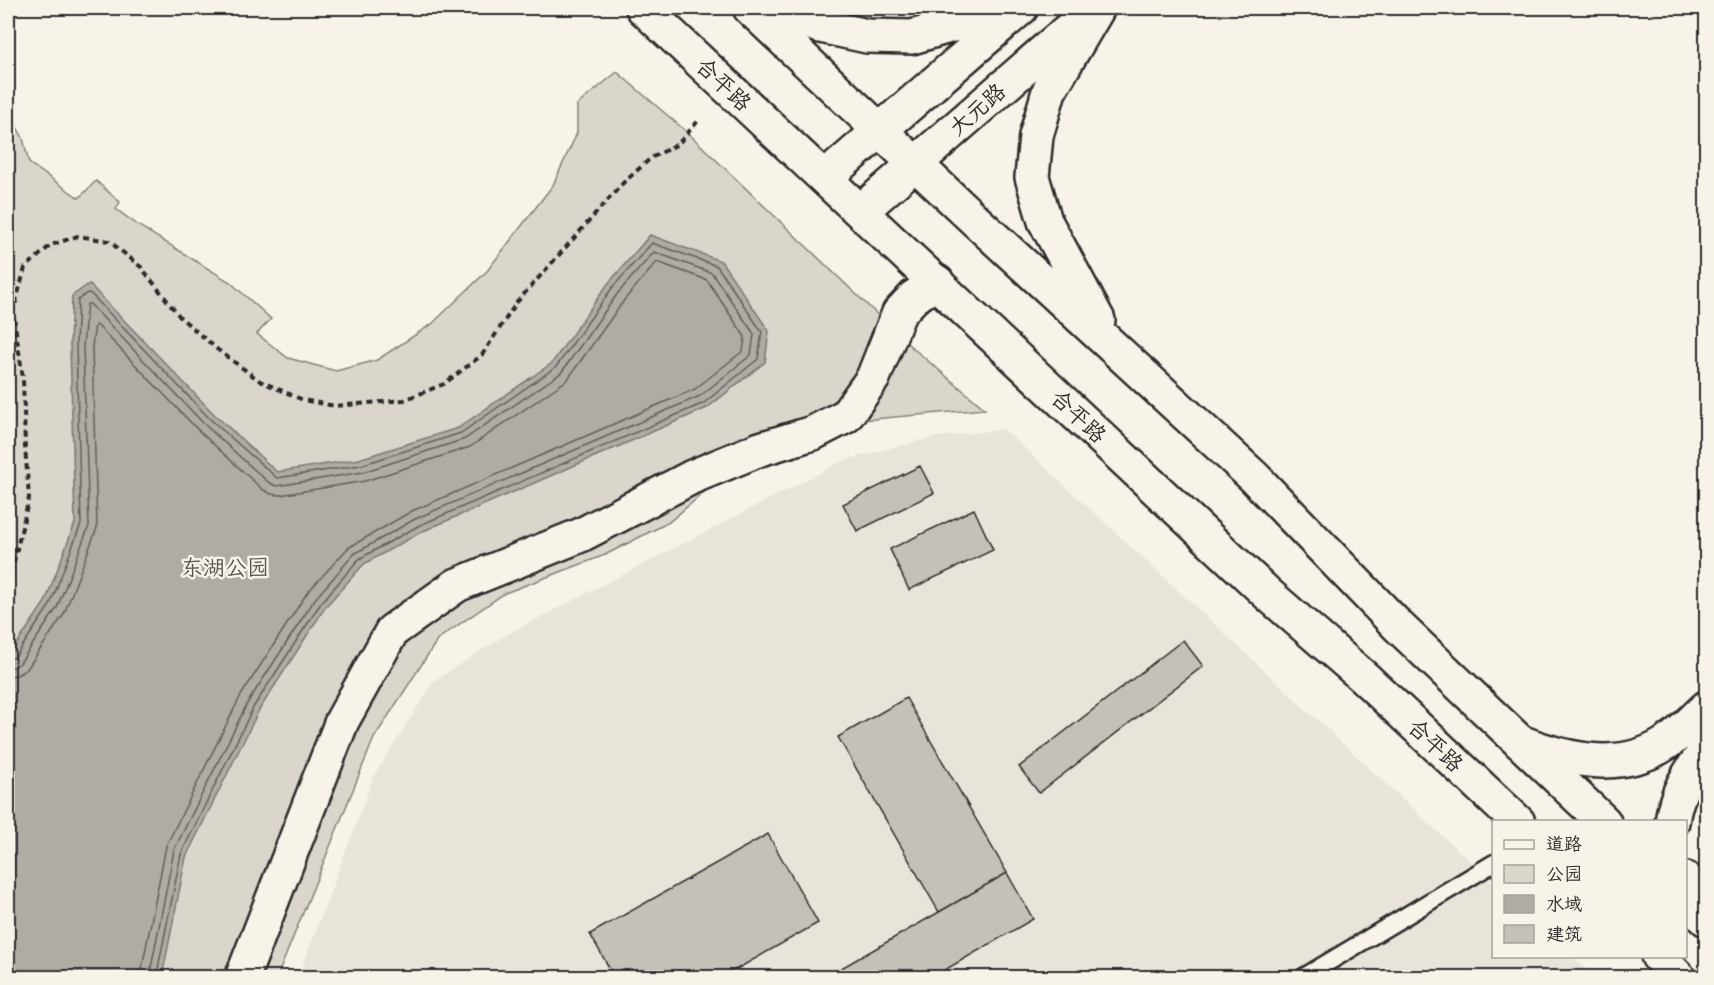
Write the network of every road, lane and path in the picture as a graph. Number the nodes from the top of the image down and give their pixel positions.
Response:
1 (643, 8) edge
2 (750, 8) edge
3 (778, 8) edge
4 (994, 8) edge
5 (1021, 8) edge
6 (1096, 8) edge
7 (698, 121) dead end
8 (880, 131) junction
9 (915, 163) junction
10 (825, 178) junction
11 (861, 211) junction
12 (937, 282) junction
13 (1112, 345) junction
14 (8, 583) edge
15 (1707, 708) edge
16 (1520, 742) junction
17 (1707, 751) edge
18 (1516, 820) edge
19 (1602, 820) edge
20 (1672, 820) edge
21 (1492, 864) edge
22 (1687, 881) edge
23 (1687, 900) edge
24 (1707, 917) edge
25 (1659, 958) edge
26 (242, 978) edge
27 (1302, 978) edge
28 (1679, 978) edge

1 - 10 main road, 合平路
2 - 8 main road
3 - 4 main road
5 - 8 main road
6 - 9 main road, 大元路
6 - 13 main road
7 - 14 path
8 - 9 main road
8 - 10 main road
9 - 11 main road, 大元路
9 - 13 main road
10 - 11 main road, 合平路
11 - 12 main road, 合平路
12 - 18 main road, 合平路
12 - 26 main road
13 - 16 main road
15 - 16 main road
16 - 19 main road
17 - 20 main road
21 - 27 lane
22 - 24 main road
23 - 24 main road
25 - 28 main road

